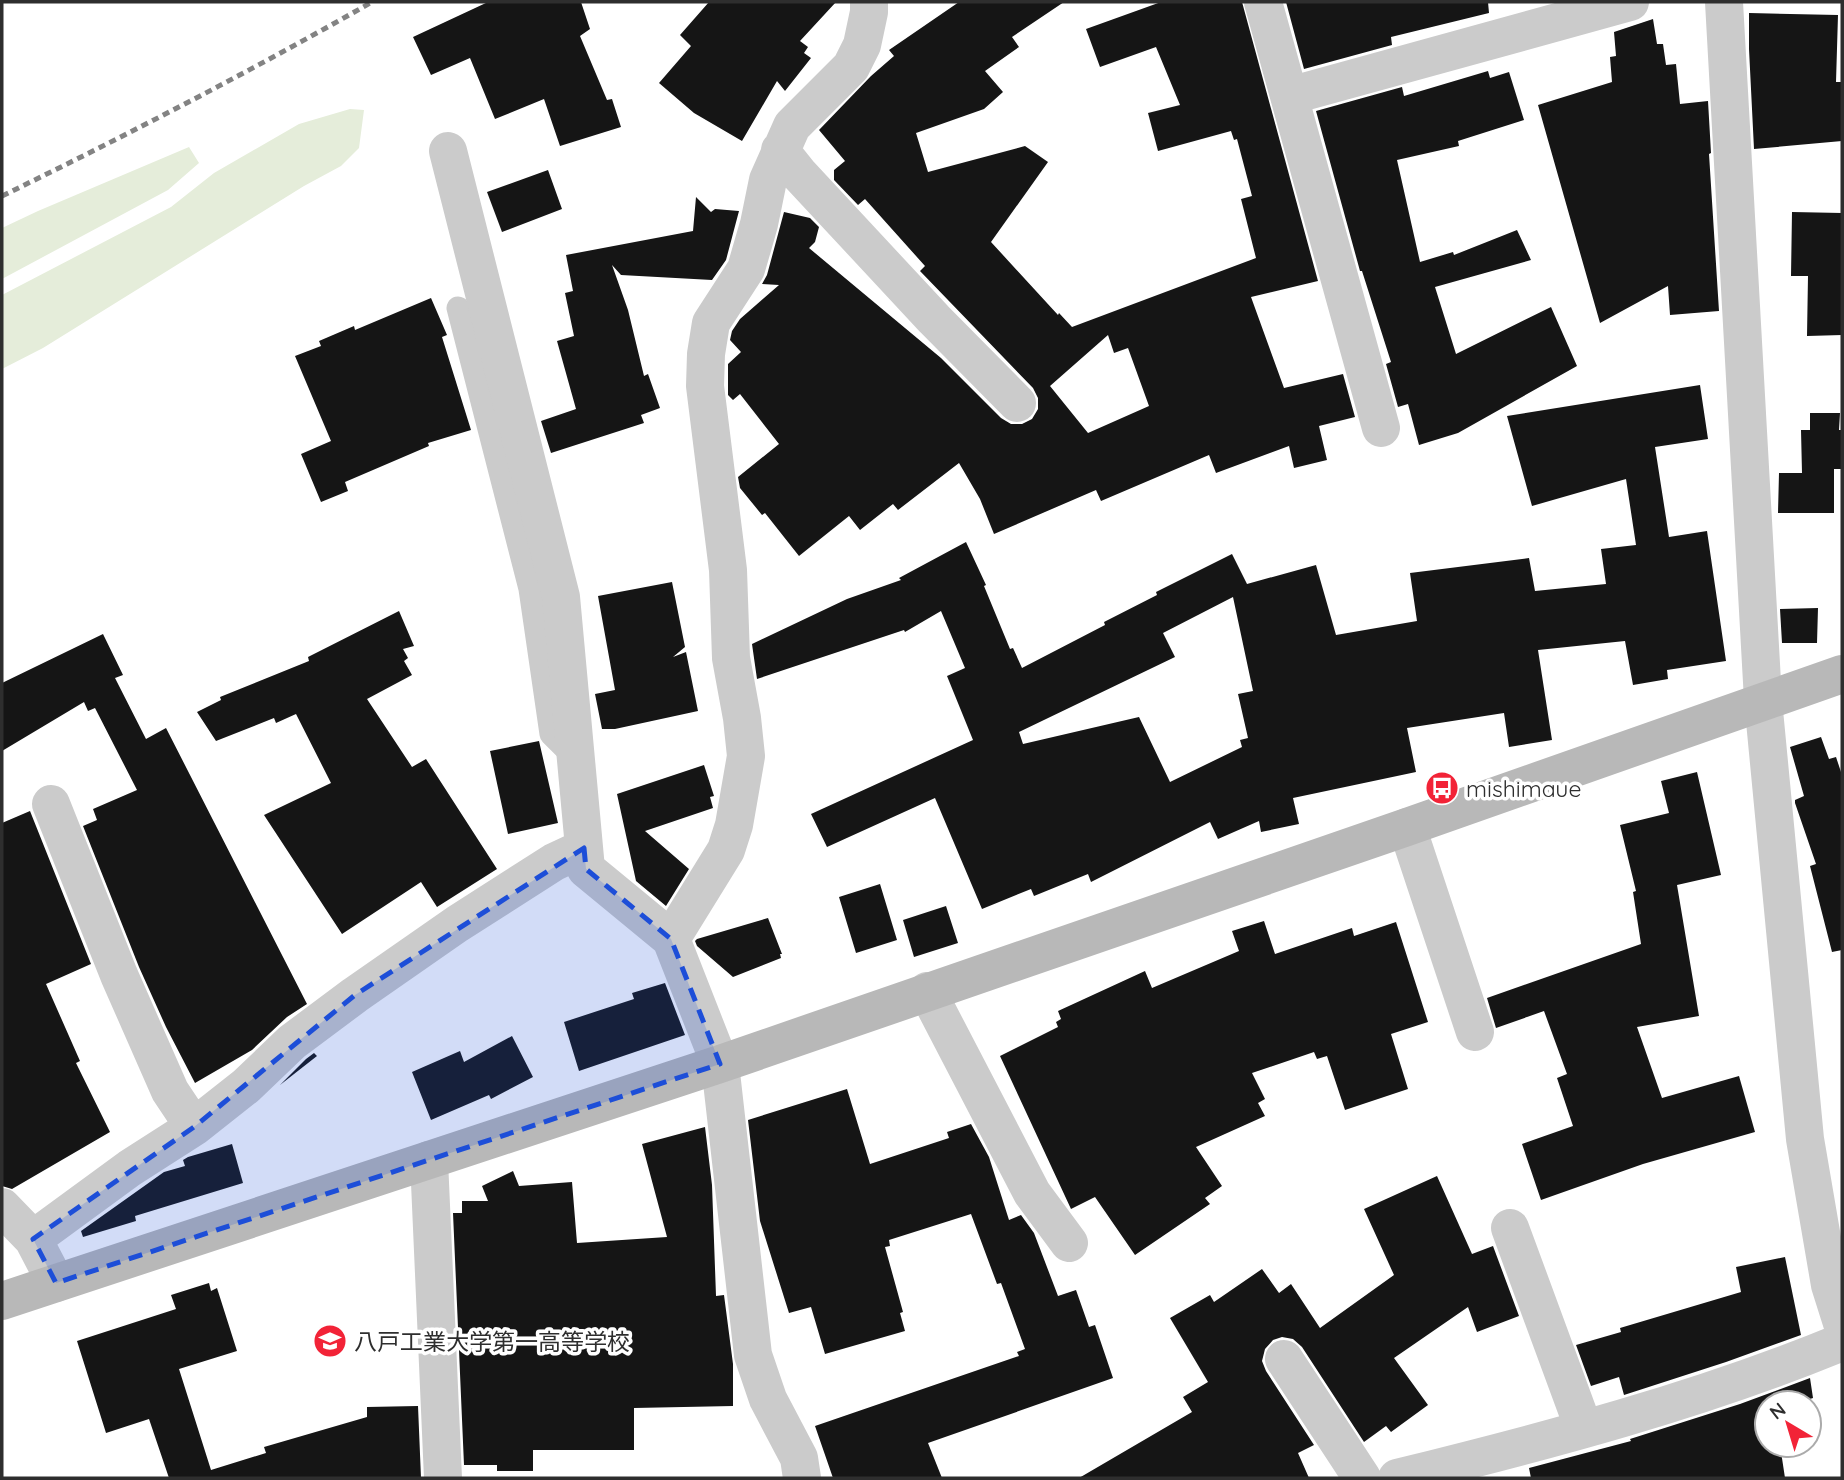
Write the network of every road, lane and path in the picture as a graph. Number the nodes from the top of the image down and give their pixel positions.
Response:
1 (869, 2) edge
2 (1263, 2) edge
3 (1630, 2) edge
4 (1724, 2) edge
5 (1289, 96) junction
6 (780, 150) junction
7 (448, 151) dead end
8 (458, 308) dead end
9 (1017, 403) dead end
10 (1381, 428) dead end
11 (1842, 674) edge
12 (1763, 700) junction
13 (575, 757) junction
14 (51, 804) dead end
15 (1407, 827) junction
16 (584, 848) junction
17 (671, 939) junction
18 (927, 991) junction
19 (1475, 1032) dead end
20 (720, 1064) junction
21 (194, 1127) junction
22 (429, 1160) junction
23 (2, 1207) edge
24 (1510, 1228) dead end
25 (33, 1239) junction
26 (1069, 1243) dead end
27 (56, 1283) junction
28 (2, 1301) edge
29 (1842, 1323) edge
30 (1842, 1342) edge
31 (1284, 1359) dead end
32 (1584, 1429) junction
33 (443, 1478) edge
34 (802, 1478) edge
35 (1362, 1478) edge
36 (1397, 1478) edge

1 - 6 street
2 - 5 street
3 - 5 street
4 - 12 street
5 - 10 street
6 - 9 street
6 - 17 street
7 - 13 street
8 - 13 lane
11 - 12 street
12 - 15 street
12 - 29 street
13 - 16 street
14 - 21 street
15 - 18 street
15 - 19 street
16 - 17 street
16 - 21 street
17 - 20 street
18 - 20 street
18 - 26 street
20 - 22 street
20 - 34 street
21 - 25 street
22 - 27 street
22 - 33 street
23 - 25 street
24 - 32 street
25 - 27 street
27 - 28 street
30 - 32 street
31 - 35 street
32 - 36 street

